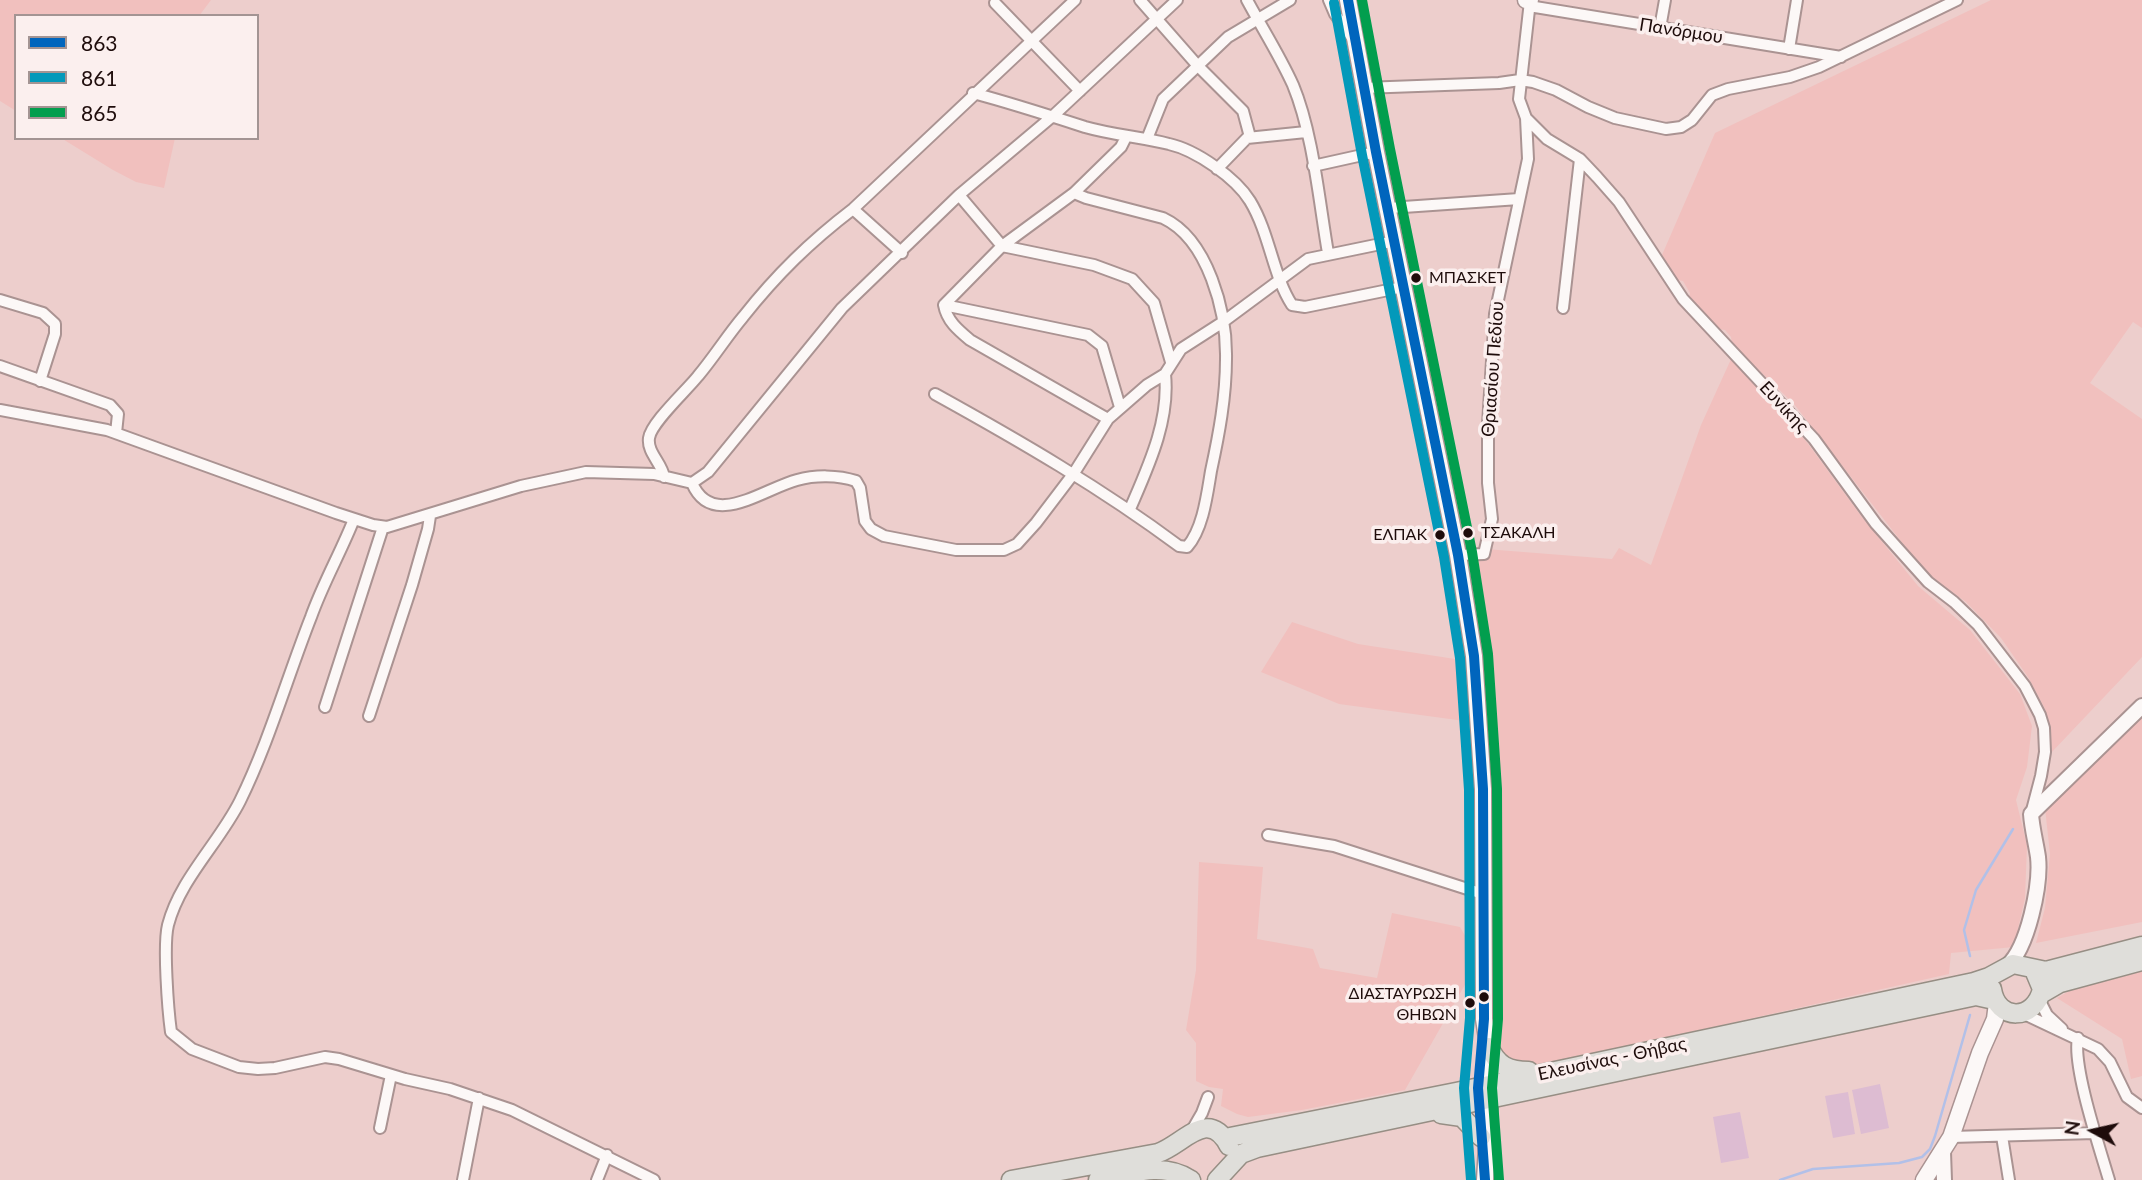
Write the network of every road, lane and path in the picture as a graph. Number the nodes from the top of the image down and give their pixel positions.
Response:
1 (1075, 0) edge
2 (1140, 0) edge
3 (1177, 0) edge
4 (1247, 0) edge
5 (1290, 0) edge
6 (1329, 0) edge
7 (1348, 0) edge
8 (1665, 0) edge
9 (1797, 0) edge
10 (1957, 0) edge
11 (1529, 2) edge
12 (995, 3) dead end
13 (1156, 19) junction
14 (1258, 21) junction
15 (1660, 28) junction
16 (1032, 40) junction
17 (1355, 41) junction
18 (1789, 49) junction
19 (1842, 57) junction
20 (1198, 66) junction
21 (1520, 80) junction
22 (1363, 88) junction
23 (1080, 91) junction
24 (973, 93) junction
25 (1054, 115) junction
26 (1526, 118) junction
27 (1306, 132) junction
28 (1126, 137) junction
29 (1250, 137) junction
30 (1147, 139) junction
31 (1376, 152) junction
32 (1580, 159) junction
33 (1313, 166) junction
34 (1217, 169) junction
35 (1074, 193) junction
36 (959, 195) junction
37 (1519, 199) junction
38 (1389, 208) junction
39 (853, 209) junction
40 (1395, 241) junction
41 (1002, 246) junction
42 (902, 253) junction
43 (1328, 253) junction
44 (1281, 279) junction
45 (1403, 287) junction
46 (0, 300) edge
47 (944, 305) junction
48 (1563, 308) dead end
49 (1223, 322) junction
50 (1171, 362) junction
51 (0, 366) edge
52 (1165, 374) junction
53 (40, 381) junction
54 (935, 394) dead end
55 (1120, 407) junction
56 (0, 410) edge
57 (1108, 419) junction
58 (117, 433) junction
59 (1074, 473) junction
60 (664, 477) junction
61 (692, 483) junction
62 (1130, 509) junction
63 (430, 516) junction
64 (354, 519) junction
65 (383, 527) junction
66 (1458, 555) junction
67 (2142, 706) edge
68 (326, 707) dead end
69 (369, 716) dead end
70 (2031, 814) junction
71 (1268, 835) dead end
72 (1483, 894) junction
73 (2028, 923) junction
74 (2142, 946) edge
75 (2142, 961) edge
76 (2032, 969) junction
77 (2002, 970) junction
78 (2040, 997) junction
79 (1996, 1002) junction
80 (2019, 1013) junction
81 (1484, 1019) junction
82 (2067, 1032) junction
83 (2078, 1038) junction
84 (1489, 1046) junction
85 (1975, 1068) junction
86 (1553, 1071) junction
87 (391, 1075) junction
88 (1485, 1093) junction
89 (479, 1098) junction
90 (2142, 1108) edge
91 (1420, 1114) junction
92 (380, 1128) dead end
93 (2095, 1133) junction
94 (1222, 1135) junction
95 (2002, 1136) junction
96 (1186, 1137) junction
97 (1481, 1137) junction
98 (1951, 1137) junction
99 (1943, 1152) junction
100 (607, 1156) junction
101 (1485, 1157) junction
102 (1224, 1174) edge
103 (1187, 1177) edge
104 (463, 1180) edge
105 (597, 1180) edge
106 (654, 1180) edge
107 (1011, 1180) edge
108 (1098, 1180) edge
109 (1485, 1180) edge
110 (1924, 1180) edge
111 (1944, 1180) edge
112 (2010, 1180) edge
113 (2109, 1180) edge

1 - 16 street
2 - 13 street
3 - 13 street
4 - 14 street
5 - 14 street
6 - 17 street
7 - 17 main road
8 - 15 street
9 - 18 street
10 - 19 street
11 - 15 street, Πανόρμου
11 - 21 street
12 - 16 street
13 - 20 street
13 - 23 street
14 - 20 street
14 - 27 street
15 - 18 street, Πανόρμου
16 - 23 street
16 - 24 street
17 - 22 main road
18 - 19 street, Πανόρμου
19 - 21 street
20 - 29 street
20 - 30 street
21 - 22 street
21 - 26 street
22 - 31 main road
23 - 25 street
24 - 25 street
24 - 39 street
25 - 28 street
25 - 36 street
26 - 32 street, Ευνίκης
26 - 37 street, Θριασίου Πεδίου
27 - 29 street
27 - 33 street
28 - 30 street
28 - 35 street
29 - 34 street
30 - 34 street
31 - 33 street
31 - 38 main road
32 - 48 street
32 - 70 street, Ευνίκης
33 - 43 street
34 - 44 street
35 - 41 street
35 - 49 street
36 - 41 street
36 - 42 street
37 - 38 street
37 - 66 street, Θριασίου Πεδίου
38 - 40 main road
39 - 42 street
39 - 60 street
40 - 43 street
40 - 45 main road
41 - 47 street
41 - 50 street
42 - 61 street
43 - 44 street
44 - 45 street
44 - 49 street
45 - 66 main road
46 - 53 street
47 - 55 street
47 - 57 street
49 - 50 street
49 - 62 street
50 - 52 street
51 - 53 street
52 - 55 street
52 - 62 street
53 - 58 street
54 - 59 street
55 - 57 street
56 - 58 street
57 - 59 street
58 - 64 street
59 - 61 street
59 - 62 street
60 - 61 street
60 - 63 street
63 - 65 street
63 - 69 street
64 - 65 street
64 - 87 street
65 - 68 street
66 - 72 main road
67 - 70 street
70 - 73 street
71 - 72 street
72 - 81 main road
73 - 76 street
73 - 77 street
74 - 76 main road, Ελευσίνας - Θήβας
75 - 78 main road
76 - 77 main road, Ελευσίνας - Θήβας
76 - 78 main road
77 - 79 main road
77 - 86 main road, Ελευσίνας - Θήβας
78 - 80 main road
78 - 82 street
79 - 80 main road
79 - 85 main road
79 - 88 main road, Ελευσίνας - Θήβας
80 - 82 street
80 - 85 main road
81 - 84 main road
81 - 88 main road
82 - 83 street
83 - 90 street
83 - 93 street
84 - 86 main road
84 - 88 main road
85 - 98 main road
86 - 88 main road, Ελευσίνας - Θήβας
87 - 89 street
87 - 92 street
88 - 91 main road, Ελευσίνας - Θήβας
88 - 94 main road, Ελευσίνας - Θήβας
88 - 97 main road
88 - 101 main road
89 - 100 street
89 - 104 street
91 - 97 main road
91 - 102 main road, Ελευσίνας - Θήβας
93 - 95 street
93 - 113 street
94 - 96 main road, Ελευσίνας - Θήβας
94 - 96 street
94 - 102 main road, Ελευσίνας - Θήβας
95 - 98 street
95 - 112 street
96 - 103 main road
96 - 107 main road, Ελευσίνας - Θήβας
97 - 101 main road
98 - 99 main road
99 - 110 main road
99 - 111 street
100 - 105 street
100 - 106 street
101 - 109 main road
103 - 108 main road

